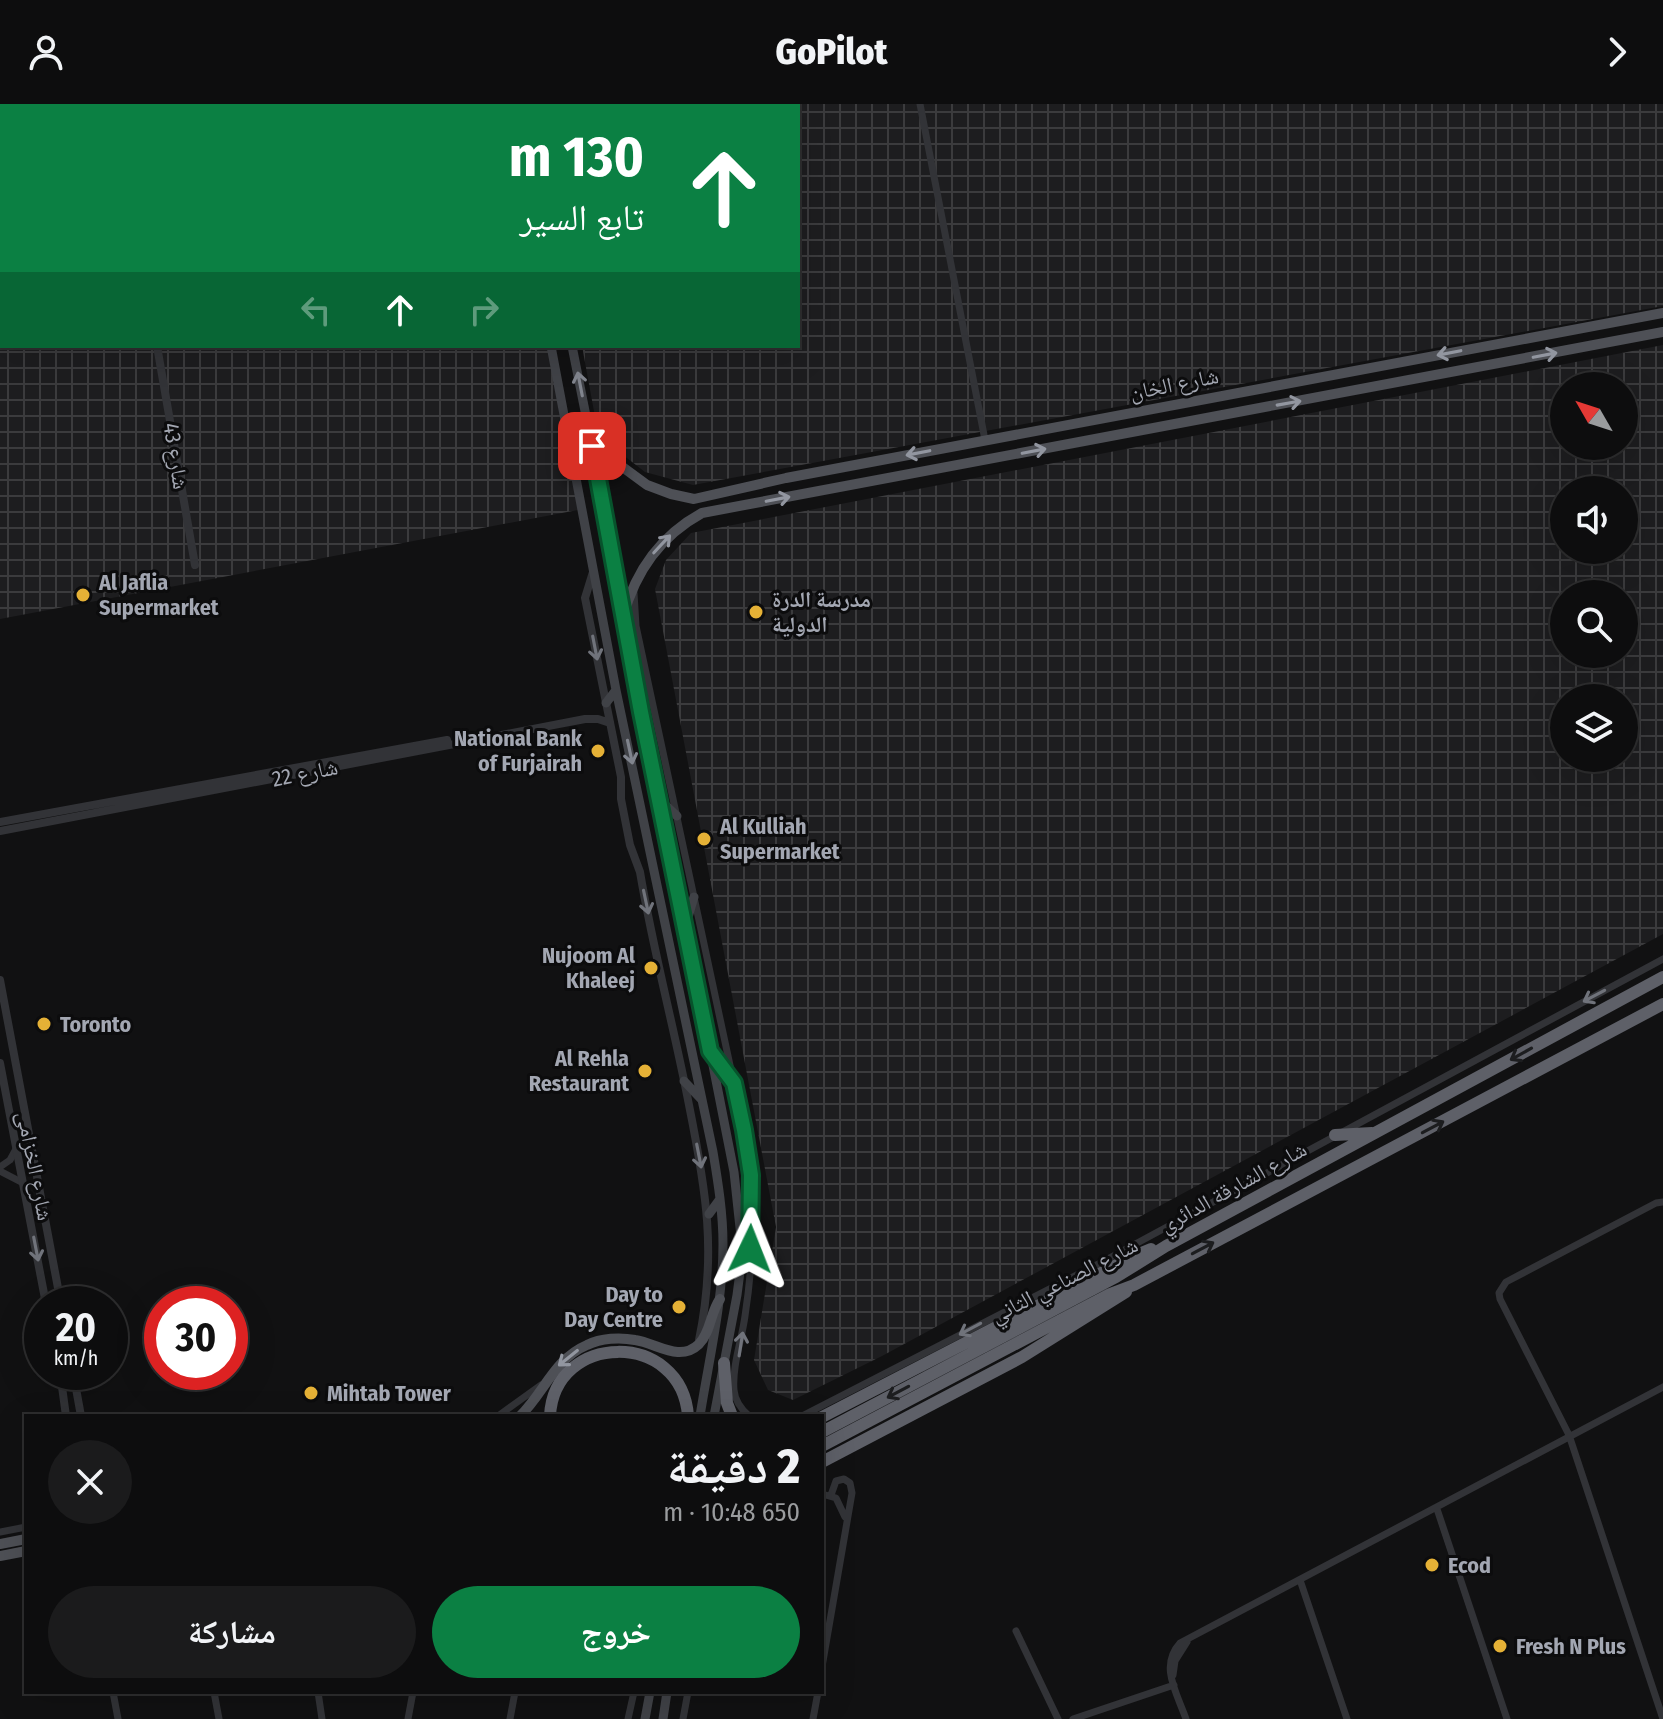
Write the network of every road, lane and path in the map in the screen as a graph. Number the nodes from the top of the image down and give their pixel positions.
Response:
1 (920, 104) edge
2 (1663, 313) edge
3 (1663, 332) edge
4 (157, 348) edge
5 (551, 348) edge
6 (572, 348) edge
7 (587, 422) junction
8 (985, 440) junction
9 (195, 565) dead end
10 (593, 572) junction
11 (633, 585) junction
12 (623, 617) junction
13 (616, 690) junction
14 (606, 703) junction
15 (610, 723) junction
16 (661, 801) junction
17 (677, 816) junction
18 (0, 822) edge
19 (0, 831) edge
20 (694, 897) junction
21 (685, 927) junction
22 (1663, 959) edge
23 (1663, 977) edge
24 (0, 980) edge
25 (1663, 1004) edge
26 (710, 1051) junction
27 (0, 1063) edge
28 (684, 1081) junction
29 (734, 1083) junction
30 (703, 1102) junction
31 (1376, 1133) junction
32 (1335, 1135) junction
33 (16, 1149) junction
34 (0, 1169) edge
35 (23, 1184) junction
36 (720, 1199) junction
37 (1663, 1204) edge
38 (709, 1214) junction
39 (1166, 1246) junction
40 (750, 1249) junction
41 (741, 1264) junction
42 (1134, 1285) junction
43 (43, 1286) edge
44 (58, 1286) edge
45 (720, 1299) junction
46 (698, 1344) junction
47 (724, 1363) junction
48 (547, 1382) junction
49 (1663, 1387) edge
50 (64, 1390) edge
51 (76, 1390) edge
52 (66, 1414) edge
53 (81, 1414) edge
54 (501, 1414) edge
55 (522, 1414) edge
56 (550, 1414) edge
57 (688, 1414) edge
58 (700, 1414) edge
59 (714, 1414) edge
60 (731, 1414) edge
61 (747, 1414) edge
62 (806, 1414) edge
63 (824, 1416) edge
64 (840, 1430) junction
65 (824, 1432) edge
66 (1569, 1435) junction
67 (824, 1444) edge
68 (824, 1464) edge
69 (824, 1494) edge
70 (831, 1495) junction
71 (1437, 1509) junction
72 (846, 1523) junction
73 (24, 1527) edge
74 (0, 1532) edge
75 (24, 1540) edge
76 (24, 1551) edge
77 (1, 1553) edge
78 (1300, 1580) junction
79 (1016, 1631) dead end
80 (824, 1655) edge
81 (1174, 1685) junction
82 (113, 1694) edge
83 (214, 1694) edge
84 (318, 1694) edge
85 (413, 1694) edge
86 (515, 1694) edge
87 (634, 1694) edge
88 (650, 1694) edge
89 (667, 1694) edge
90 (688, 1694) edge
91 (818, 1694) edge
92 (118, 1719) edge
93 (219, 1719) edge
94 (322, 1719) edge
95 (408, 1719) edge
96 (510, 1719) edge
97 (628, 1719) edge
98 (645, 1719) edge
99 (663, 1719) edge
100 (683, 1719) edge
101 (813, 1719) edge
102 (1058, 1719) edge
103 (1073, 1719) edge
104 (1186, 1719) edge
105 (1347, 1719) edge
106 (1507, 1719) edge
107 (1663, 1719) edge

1 - 8 street
2 -> 8 main road, شارع الخان
11 -> 3 main road, شارع الخان
4 - 9 street, شارع 43
5 - 10 main road
7 -> 6 main road
8 -> 7 main road, شارع الخان
7 - 12 main road
10 - 13 main road
10 -> 14 street
11 - 12 main road
11 - 17 street
12 - 16 main road
13 - 14 main road
13 -> 30 main road
14 - 15 street
14 - 18 street, شارع 22
15 - 19 street, شارع 22
15 -> 28 street
16 - 17 main road
16 - 21 main road
17 - 20 street
20 - 21 main road
20 - 29 street
21 - 26 main road
22 -> 32 street, شارع الصناعي الثاني
23 -> 31 highway, شارع الشارقة الدائري
24 - 44 street, شارع الخزامى
42 -> 25 highway, شارع الشارقة الدائري
26 - 29 main road
26 - 41 main road
27 - 33 street, شارع الخزامى
28 - 30 main road
28 -> 38 street
29 - 40 street
30 - 36 main road
31 - 32 highway
31 - 39 highway, شارع الشارقة الدائري
32 -> 62 street, شارع الصناعي الثاني
33 - 34 street
33 - 35 street, شارع الخزامى
34 - 35 street
35 -> 43 street, شارع الخزامى
36 - 38 main road
36 - 45 main road
37 - 66 street
38 - 46 street
39 - 63 highway
39 -> 64 highway, شارع الشارقة الدائري
40 - 41 main road
61 -> 40 street
41 - 47 main road
42 - 64 highway, شارع الشارقة الدائري
42 - 68 highway
45 - 46 main road
45 - 58 main road
46 -> 48 main road
47 - 59 main road
47 - 60 highway
48 - 54 street
48 - 55 main road
49 - 66 street
50 - 52 street
51 - 53 street
56 - 57 highway
64 - 65 highway, شارع الشارقة الدائري
64 - 67 highway, شارع الشارقة الدائري
66 - 71 street
66 - 107 street
69 - 70 street
70 - 72 street
70 - 72 street
71 - 78 street
71 - 106 street
72 - 80 street
73 - 74 street
75 - 77 main road
76 - 77 main road
78 - 81 street
78 - 105 street
79 - 102 street
81 - 103 street
81 - 104 street
82 - 92 street
83 - 93 street
84 - 94 street
85 - 95 street
86 - 96 street
87 - 97 street
88 - 98 main road
89 - 99 main road
90 - 100 street
91 - 101 street

